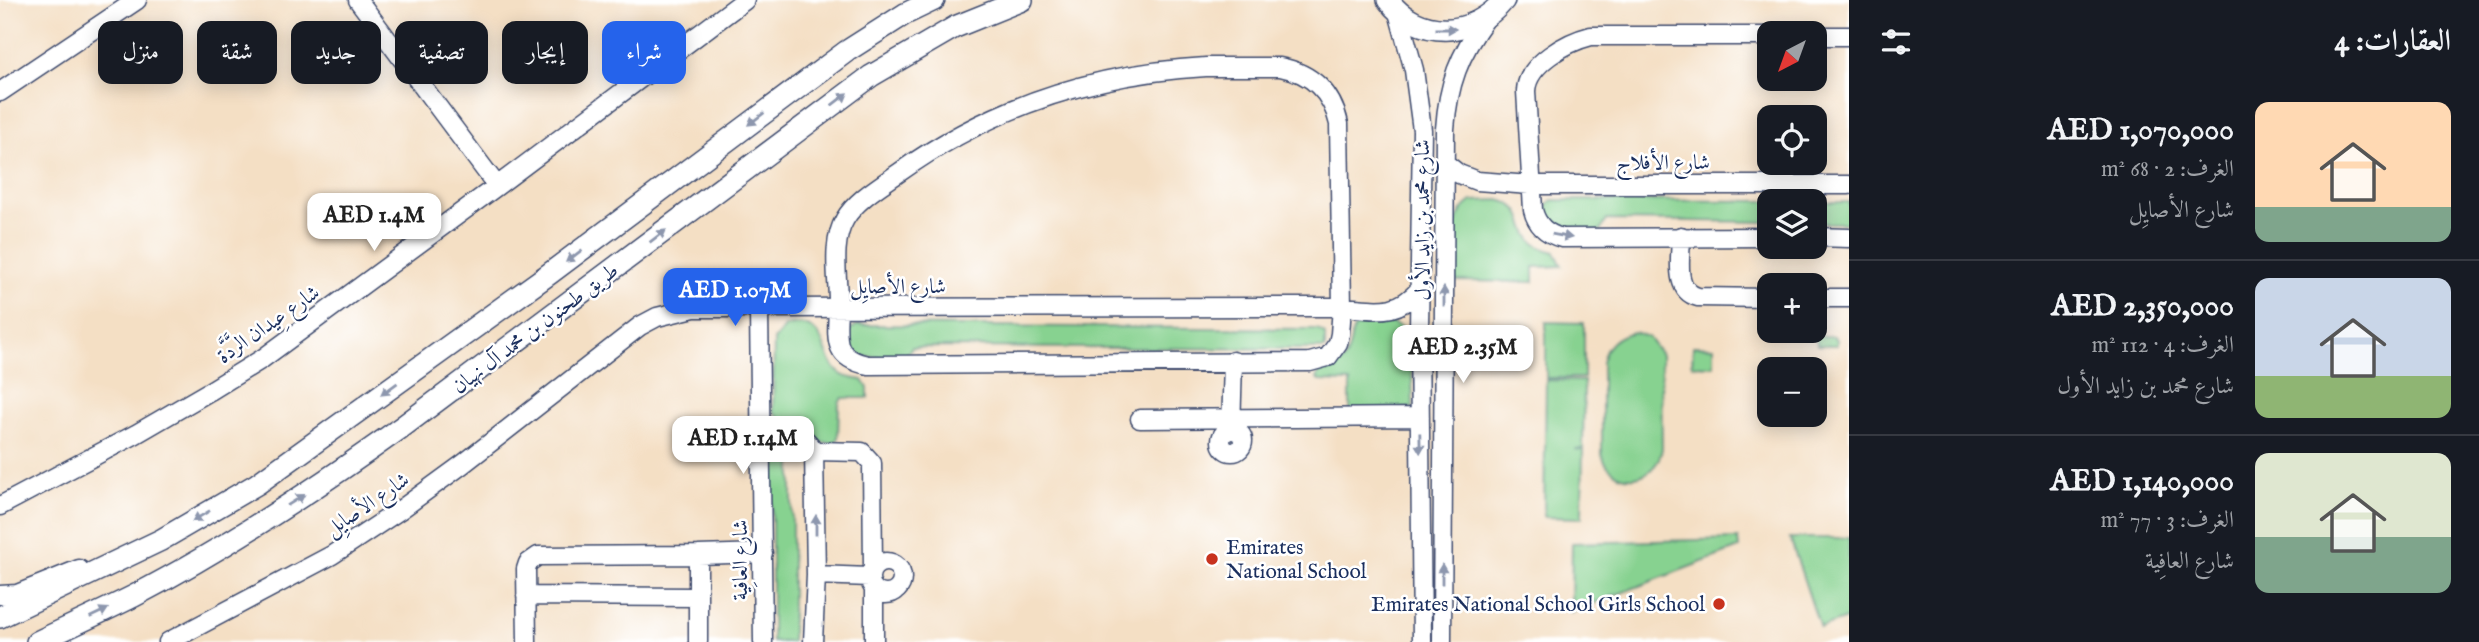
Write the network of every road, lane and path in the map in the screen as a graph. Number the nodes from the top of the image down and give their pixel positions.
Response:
1 (137, 0) edge
2 (358, 0) edge
3 (745, 0) edge
4 (934, 0) edge
5 (1023, 0) edge
6 (1521, 0) edge
7 (1393, 6) edge
8 (1495, 10) edge
9 (1757, 36) edge
10 (1827, 36) edge
11 (1849, 36) edge
12 (0, 92) edge
13 (1445, 163) junction
14 (1477, 181) junction
15 (1530, 185) junction
16 (1849, 185) edge
17 (497, 186) junction
18 (1445, 204) junction
19 (1681, 236) junction
20 (1757, 237) edge
21 (1827, 237) edge
22 (1849, 238) edge
23 (1420, 289) junction
24 (1757, 298) edge
25 (1827, 298) edge
26 (1849, 298) edge
27 (1342, 307) junction
28 (838, 309) junction
29 (1394, 309) junction
30 (759, 310) junction
31 (1419, 329) junction
32 (1233, 361) junction
33 (1420, 417) junction
34 (1140, 419) dead end
35 (1231, 425) junction
36 (762, 428) junction
37 (814, 451) junction
38 (0, 506) edge
39 (161, 540) junction
40 (763, 552) junction
41 (698, 555) junction
42 (816, 575) junction
43 (872, 578) junction
44 (0, 595) edge
45 (526, 596) junction
46 (698, 597) junction
47 (0, 617) edge
48 (37, 642) edge
49 (168, 642) edge
50 (527, 642) edge
51 (698, 642) edge
52 (763, 642) edge
53 (813, 642) edge
54 (874, 642) edge
55 (1422, 642) edge
56 (1442, 642) edge

1 - 12 street
2 - 17 street
3 - 17 street, شارع عِيدان الرَّدَّة
4 -> 39 main road, طريق طحنون بن محمد آل نهيان
48 -> 5 main road, طريق طحنون بن محمد آل نهيان
6 - 8 main road
7 -> 8 main road
7 - 23 street, شارع محمد بن زايد الأول
8 - 13 street, شارع محمد بن زايد الأول
9 - 15 street
10 - 11 street
13 - 14 street, شارع الأفلاج
13 - 18 street, شارع محمد بن زايد الأول
14 - 15 street, شارع الأفلاج
14 - 18 street
15 - 16 street, شارع الأفلاج
15 -> 19 street
17 - 38 street, شارع عِيدان الرَّدَّة
56 -> 18 street, شارع محمد بن زايد الأول
19 - 20 street
19 - 24 street
21 - 22 street
23 - 29 street
23 - 31 street, شارع محمد بن زايد الأول
25 - 26 street
27 - 28 street, شارع الأصايِل
27 - 28 street
27 - 29 street, شارع الأصايِل
27 - 32 street
28 - 30 street, شارع الأصايِل
28 - 32 street
29 - 31 street
30 - 36 street, شارع العافِية
30 - 49 street, شارع الأصايِل
31 - 33 street, شارع محمد بن زايد الأول
32 - 35 street
33 - 35 street
33 -> 55 street, شارع محمد بن زايد الأول
34 - 35 street
36 - 37 street
36 - 40 street, شارع العافِية
42 -> 37 street
37 - 43 street
39 - 44 street
39 - 47 main road, طريق طحنون بن محمد آل نهيان
40 - 41 street
40 - 52 street, شارع العافِية
41 - 45 street
41 - 46 street
42 - 43 street
42 - 53 street
43 - 54 street
45 - 46 street
45 - 50 street
46 - 51 street

